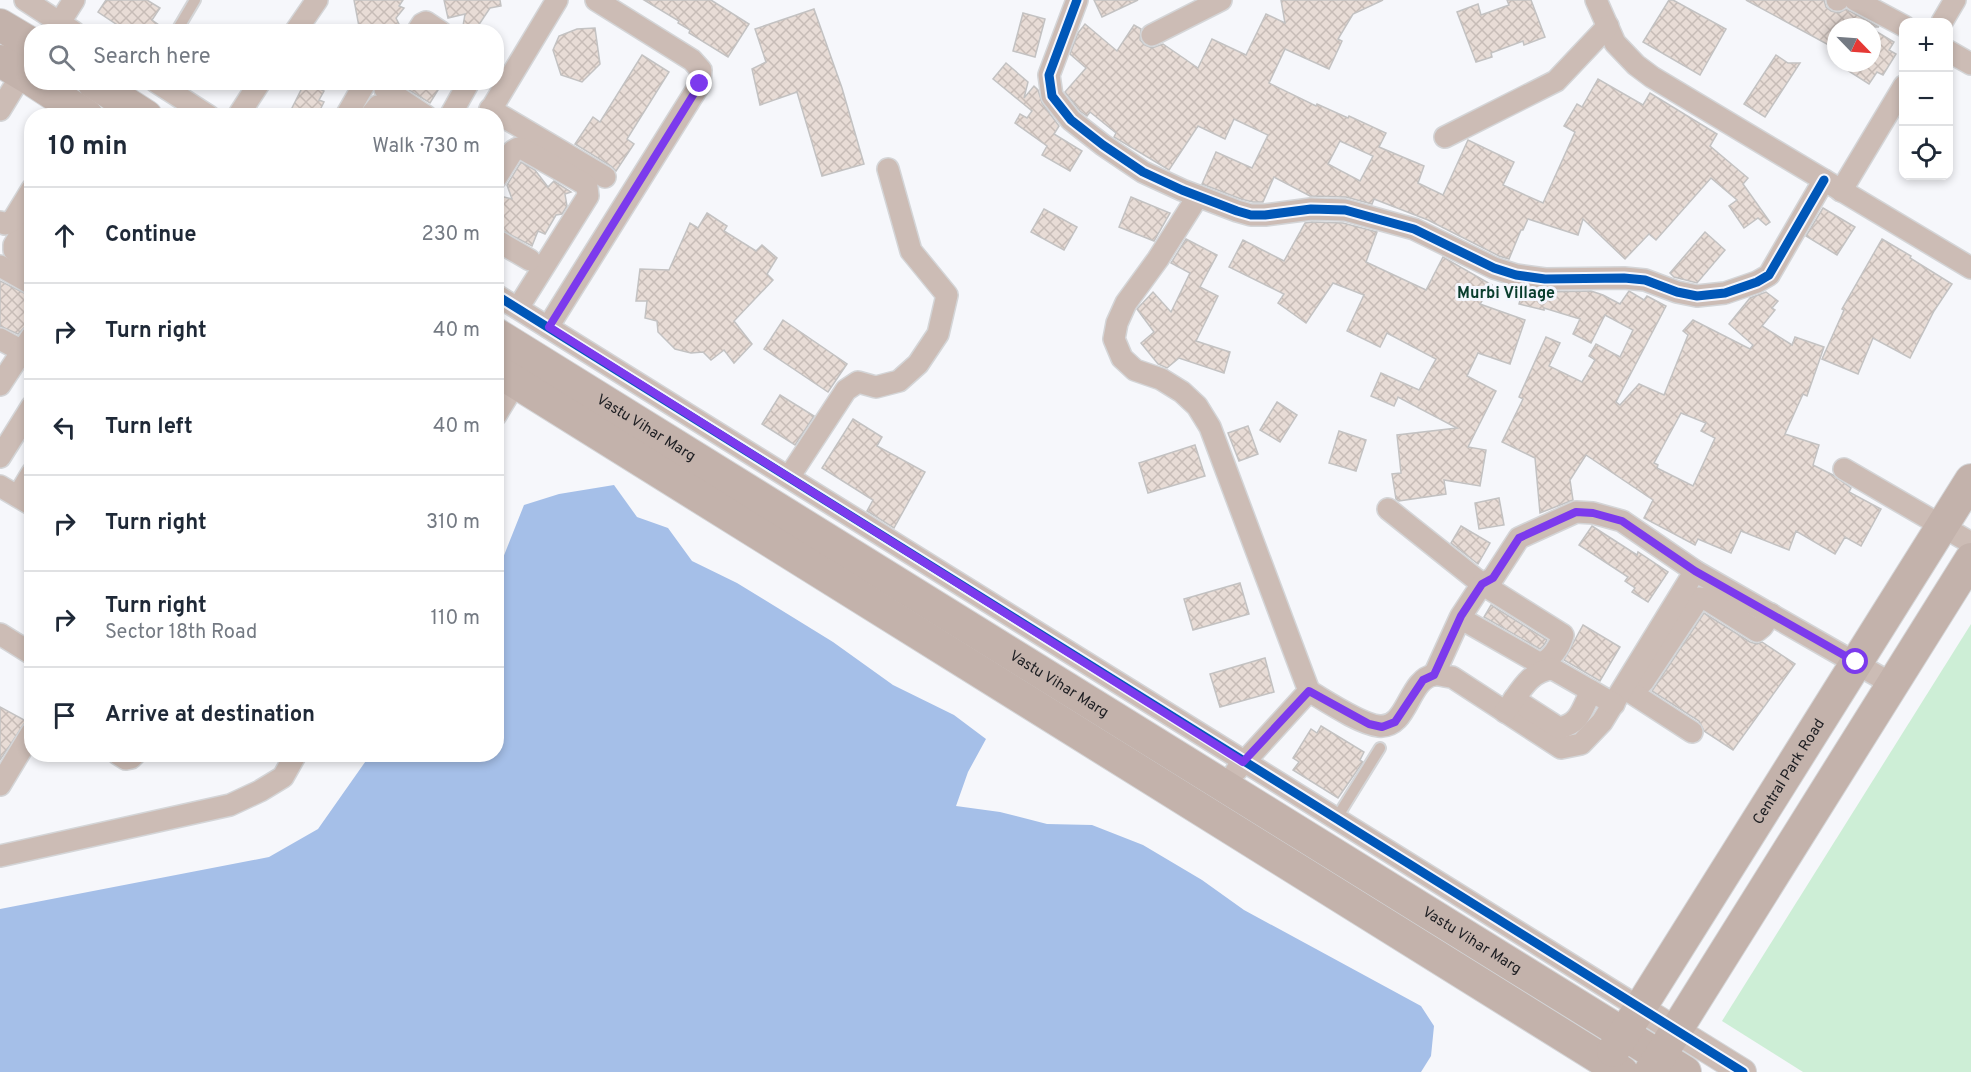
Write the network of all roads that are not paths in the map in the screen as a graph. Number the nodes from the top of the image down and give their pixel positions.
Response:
1 (25, 0) edge
2 (74, 0) edge
3 (195, 0) edge
4 (317, 0) edge
5 (557, 0) edge
6 (596, 0) edge
7 (1077, 0) edge
8 (1221, 0) edge
9 (1596, 0) edge
10 (1855, 0) edge
11 (1955, 0) edge
12 (1944, 18) edge
13 (62, 24) edge
14 (68, 24) edge
15 (181, 24) edge
16 (303, 24) edge
17 (1899, 24) edge
18 (0, 25) edge
19 (1608, 26) junction
20 (1152, 35) dead end
21 (24, 39) edge
22 (1953, 54) edge
23 (1971, 64) edge
24 (504, 71) edge
25 (16, 72) edge
26 (43, 90) edge
27 (105, 90) edge
28 (168, 90) edge
29 (255, 90) edge
30 (369, 90) edge
31 (387, 90) edge
32 (465, 90) edge
33 (497, 90) edge
34 (1899, 93) edge
35 (71, 108) edge
36 (134, 108) edge
37 (197, 108) edge
38 (243, 108) edge
39 (353, 108) edge
40 (414, 108) edge
41 (454, 108) edge
42 (490, 108) edge
43 (0, 110) edge
44 (504, 121) edge
45 (1445, 137) dead end
46 (504, 165) edge
47 (888, 169) dead end
48 (605, 177) dead end
49 (1833, 185) junction
50 (1198, 196) junction
51 (24, 202) edge
52 (0, 222) edge
53 (24, 228) edge
54 (504, 245) edge
55 (24, 257) edge
56 (530, 260) dead end
57 (0, 266) edge
58 (1971, 268) edge
59 (24, 280) edge
60 (504, 300) edge
61 (518, 308) junction
62 (549, 327) junction
63 (0, 339) edge
64 (504, 339) edge
65 (24, 343) edge
66 (24, 348) edge
67 (506, 376) edge
68 (0, 385) edge
69 (24, 419) edge
70 (0, 457) edge
71 (1844, 469) dead end
72 (789, 477) junction
73 (1971, 480) edge
74 (1388, 509) dead end
75 (1942, 525) junction
76 (1971, 543) edge
77 (1971, 559) edge
78 (1695, 571) junction
79 (1482, 584) junction
80 (1771, 614) junction
81 (1460, 618) junction
82 (0, 634) edge
83 (24, 649) edge
84 (1856, 662) junction
85 (1434, 675) junction
86 (1892, 684) junction
87 (1309, 691) junction
88 (1591, 691) junction
89 (1624, 696) junction
90 (1510, 706) junction
91 (1692, 732) dead end
92 (24, 745) edge
93 (1380, 748) dead end
94 (291, 762) edge
95 (1243, 762) junction
96 (0, 785) edge
97 (1225, 786) junction
98 (1336, 819) junction
99 (0, 856) edge
100 (1640, 1008) junction
101 (1676, 1030) junction
102 (1624, 1034) junction
103 (1614, 1067) edge
104 (1665, 1067) edge
105 (1743, 1072) edge

1 - 13 street
2 - 14 street
3 - 15 lane
4 - 16 street
5 - 24 street
6 - 62 street
7 - 50 street
8 - 20 street
9 - 19 street
10 - 17 street
11 - 12 street
18 - 21 main road
19 - 45 street
19 - 49 street
22 - 23 street
25 - 43 street
26 - 35 main road
27 - 36 main road
28 - 37 street
29 - 38 street
30 - 39 street
31 - 40 street
32 - 41 street
33 - 42 street
34 - 49 street
44 - 48 street
46 - 61 street
47 - 72 street
49 - 50 street
49 - 58 street
50 - 87 street
51 - 52 street
53 - 55 street
54 - 56 street
57 - 59 street
60 - 61 street
61 - 62 street
62 - 72 street
63 - 65 street
64 - 97 main road, Vastu Vihar Marg
66 - 68 street
67 - 103 main road, Vastu Vihar Marg
69 - 70 street
71 - 75 street
72 - 95 street
73 - 75 main road, Central Park Road
74 - 79 street
75 - 76 street
75 - 84 main road, Central Park Road
77 - 86 main road
78 - 79 street
78 - 80 street
78 - 89 street
79 - 81 street
79 - 81 street
80 - 84 street
80 - 89 street
81 - 85 street
82 - 83 street
84 - 86 street
84 - 100 main road, Central Park Road
85 - 87 street
85 - 90 street
86 - 101 main road
87 - 95 street
88 - 89 street
88 - 90 street
88 - 90 street
89 - 90 street
89 - 91 street
92 - 96 street
93 - 98 lane
94 - 99 street
95 - 97 street
95 - 98 street
97 - 102 main road, Vastu Vihar Marg
98 - 100 street
100 - 101 street
100 - 102 main road, Central Park Road
101 - 104 main road
101 - 105 street
102 - 103 main road, Central Park Road
102 - 104 main road, Vastu Vihar Marg

